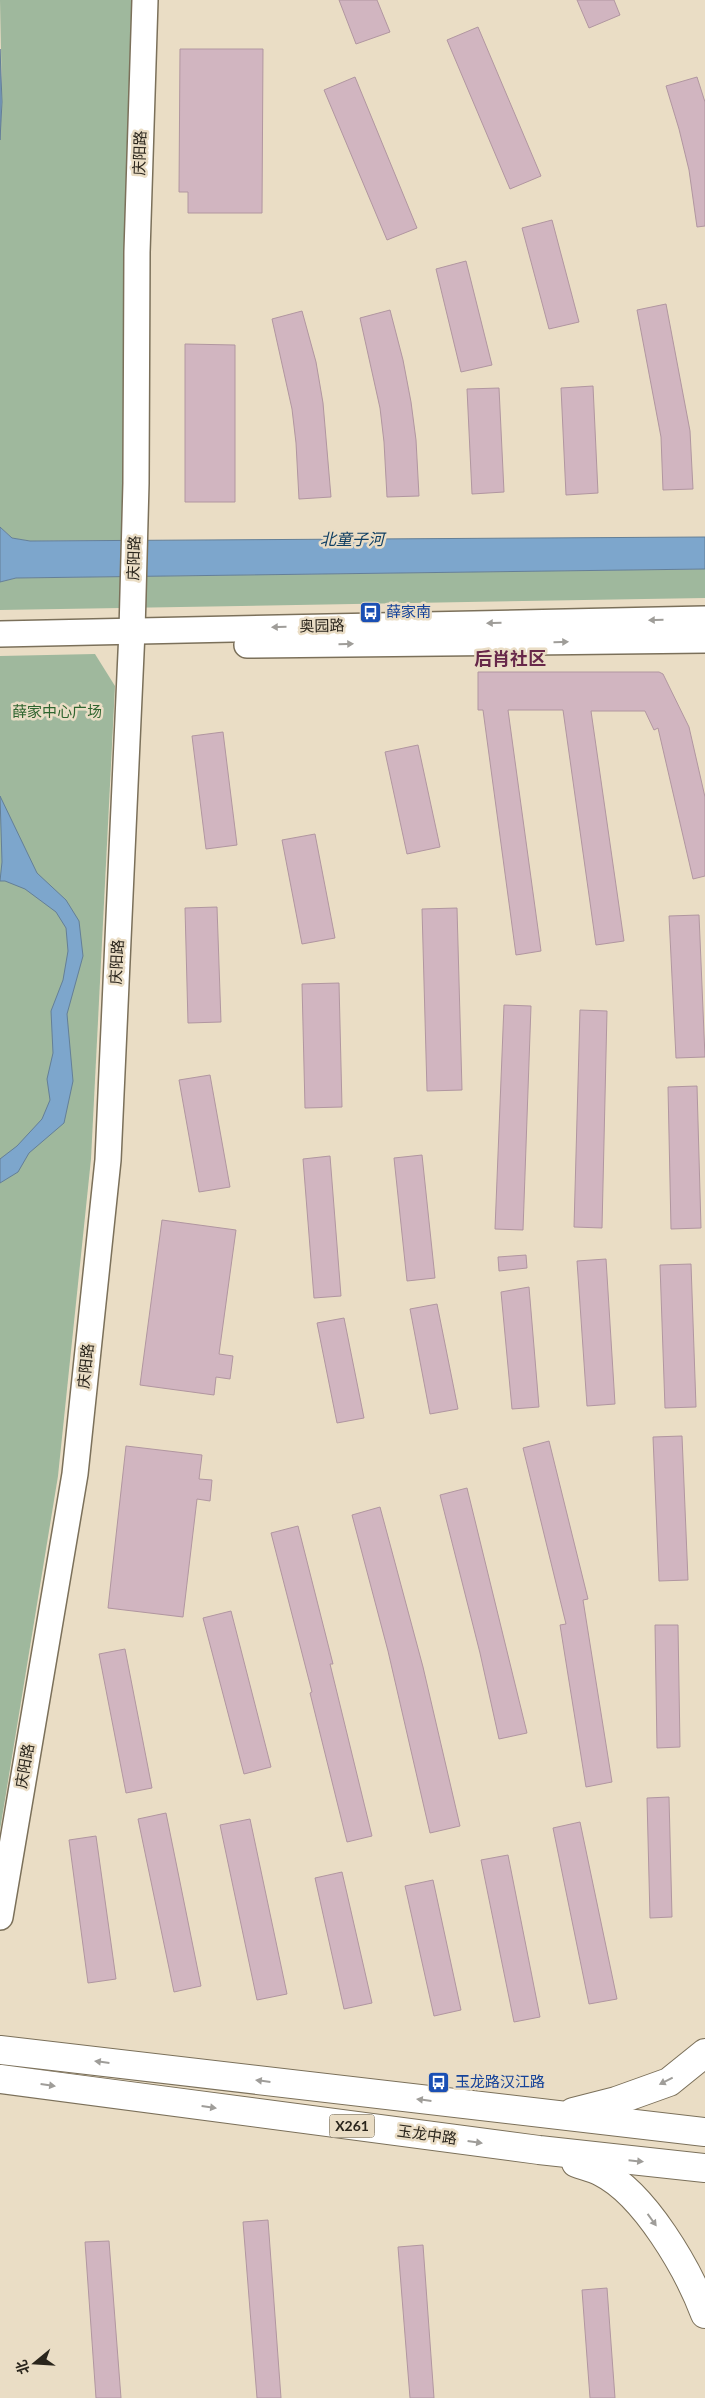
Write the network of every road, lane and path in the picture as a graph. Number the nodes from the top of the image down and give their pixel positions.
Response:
1 (145, 0) edge
2 (705, 619) edge
3 (0, 634) edge
4 (132, 638) junction
5 (705, 640) edge
6 (0, 650) edge
7 (0, 1917) edge
8 (0, 2050) edge
9 (705, 2052) edge
10 (0, 2079) edge
11 (560, 2116) junction
12 (705, 2132) edge
13 (539, 2150) junction
14 (705, 2168) edge
15 (705, 2314) edge

1 - 4 street, 庆阳路
2 -> 4 street, 奥园路
3 - 4 street, 奥园路
4 -> 5 street, 奥园路
4 - 6 street, 奥园路
4 - 7 street, 庆阳路
11 -> 8 main road, X261
9 -> 11 main road
10 -> 13 main road, 玉龙中路 / X261
11 - 12 main road
13 -> 14 main road, 玉龙中路 / X261
13 -> 15 main road

